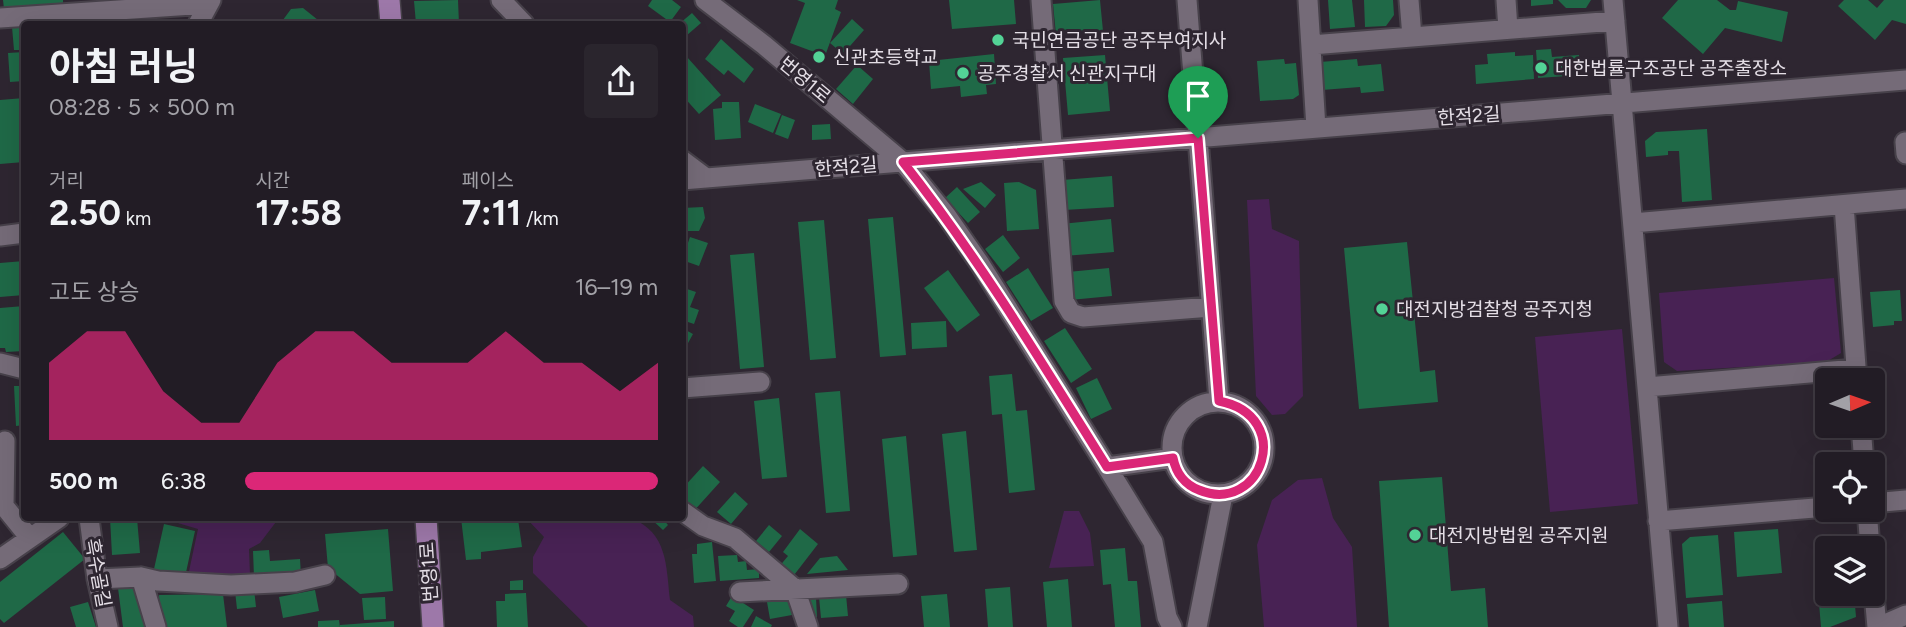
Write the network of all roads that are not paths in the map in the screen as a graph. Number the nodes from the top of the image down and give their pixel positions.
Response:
1 (389, 0) edge
2 (501, 0) edge
3 (705, 0) edge
4 (1041, 0) edge
5 (1187, 0) edge
6 (1308, 0) edge
7 (1409, 0) edge
8 (1506, 0) edge
9 (1614, 0) edge
10 (209, 2) edge
11 (75, 13) edge
12 (0, 18) edge
13 (1615, 20) junction
14 (200, 21) edge
15 (391, 21) edge
16 (521, 21) edge
17 (1508, 29) junction
18 (1412, 37) junction
19 (1311, 46) junction
20 (1906, 80) edge
21 (1623, 104) junction
22 (1316, 128) junction
23 (1198, 138) junction
24 (1051, 150) junction
25 (903, 162) junction
26 (686, 163) edge
27 (706, 178) junction
28 (686, 180) edge
29 (1906, 198) edge
30 (1844, 205) junction
31 (1633, 223) junction
32 (21, 233) edge
33 (0, 236) edge
34 (1211, 307) junction
35 (0, 363) edge
36 (21, 368) edge
37 (1857, 368) edge
38 (1815, 377) edge
39 (760, 382) dead end
40 (1647, 387) junction
41 (686, 388) edge
42 (1219, 401) junction
43 (10, 440) edge
44 (1173, 458) junction
45 (1107, 467) junction
46 (1223, 495) junction
47 (1906, 500) edge
48 (1885, 502) edge
49 (1815, 507) edge
50 (686, 514) edge
51 (54, 521) edge
52 (89, 521) edge
53 (426, 521) edge
54 (1658, 521) junction
55 (29, 537) junction
56 (0, 558) edge
57 (325, 575) dead end
58 (141, 577) junction
59 (97, 579) junction
60 (898, 584) dead end
61 (795, 589) junction
62 (740, 592) dead end
63 (1875, 606) edge
64 (1906, 615) edge
65 (108, 627) edge
66 (156, 627) edge
67 (433, 627) edge
68 (808, 627) edge
69 (1172, 627) edge
70 (1197, 627) edge
71 (1668, 627) edge
72 (1877, 627) edge

1 - 15 main road
2 - 16 street
3 - 25 street, 번영1로
4 - 24 street
5 - 23 street
6 - 19 street
7 - 18 street
8 - 17 street
9 - 13 street
10 - 11 street
10 - 14 street
11 - 12 street
13 - 17 street
13 - 21 street
17 - 18 street
18 - 19 street
19 - 22 street
20 - 21 street, 한적2길
21 - 22 street, 한적2길
21 - 31 street
22 - 23 street, 한적2길
23 - 24 street, 한적2길
23 - 34 street
24 - 25 street, 한적2길
24 - 34 street
25 - 27 street, 한적2길
25 - 45 street, 번영1로
26 - 27 street
27 - 28 street, 한적2길
29 - 30 street
30 - 31 street
30 - 37 street
31 - 40 street
32 - 33 street
34 - 42 street
35 - 36 street
38 - 40 street
39 - 41 street
40 - 54 street
42 - 44 street
42 - 46 street
43 - 55 street
44 - 45 street
44 - 46 street
45 - 69 street, 번영1로
46 - 70 street
47 - 48 street
49 - 54 street
50 - 61 street
51 - 55 street
52 - 59 street, 흑수골길
53 - 67 main road, 번영1로
54 - 71 street
55 - 56 street
57 - 58 street
58 - 59 street
58 - 66 street
59 - 65 street, 흑수골길
60 - 61 street
61 - 62 street
61 - 68 street
63 - 72 street
64 - 72 street

